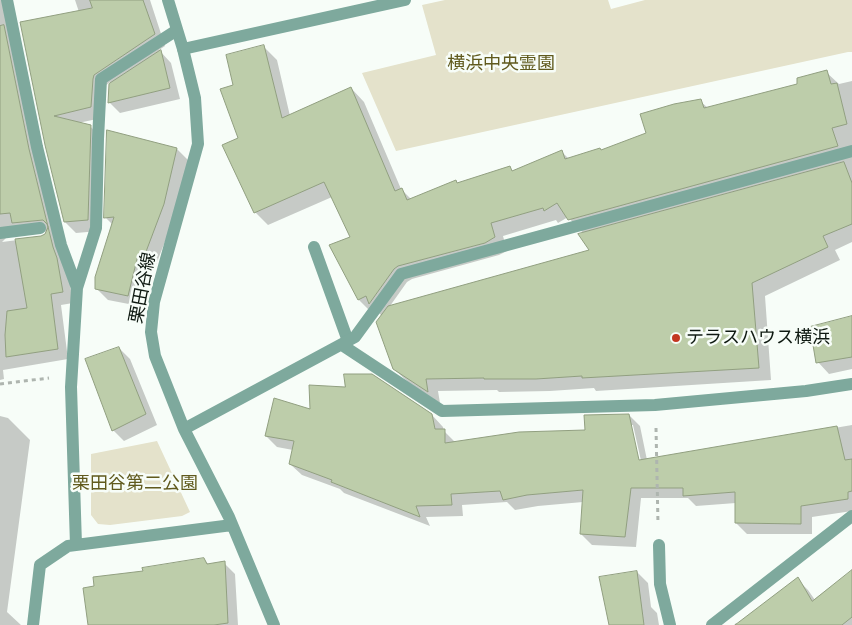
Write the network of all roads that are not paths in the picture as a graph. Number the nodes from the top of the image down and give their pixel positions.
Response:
1 (7, 0) edge
2 (168, 0) edge
3 (405, 0) edge
4 (177, 30) junction
5 (183, 49) junction
6 (852, 151) edge
7 (40, 228) dead end
8 (0, 234) edge
9 (314, 248) dead end
10 (77, 288) junction
11 (345, 343) junction
12 (852, 384) edge
13 (184, 429) junction
14 (852, 516) edge
15 (232, 525) junction
16 (76, 545) junction
17 (659, 546) road end
18 (33, 625) edge
19 (274, 625) edge
20 (670, 625) edge
21 (712, 625) edge

1 - 10 street
2 - 4 street, 栗田谷線
3 - 5 street
4 - 5 street, 栗田谷線
4 - 10 street
5 - 13 street, 栗田谷線
6 - 11 street
7 - 8 street
9 - 11 street
10 - 16 street
11 - 12 street
11 - 13 street
13 - 15 street, 栗田谷線
14 - 21 street
15 - 16 street
15 - 19 street, 栗田谷線
16 - 18 street
17 - 20 street

